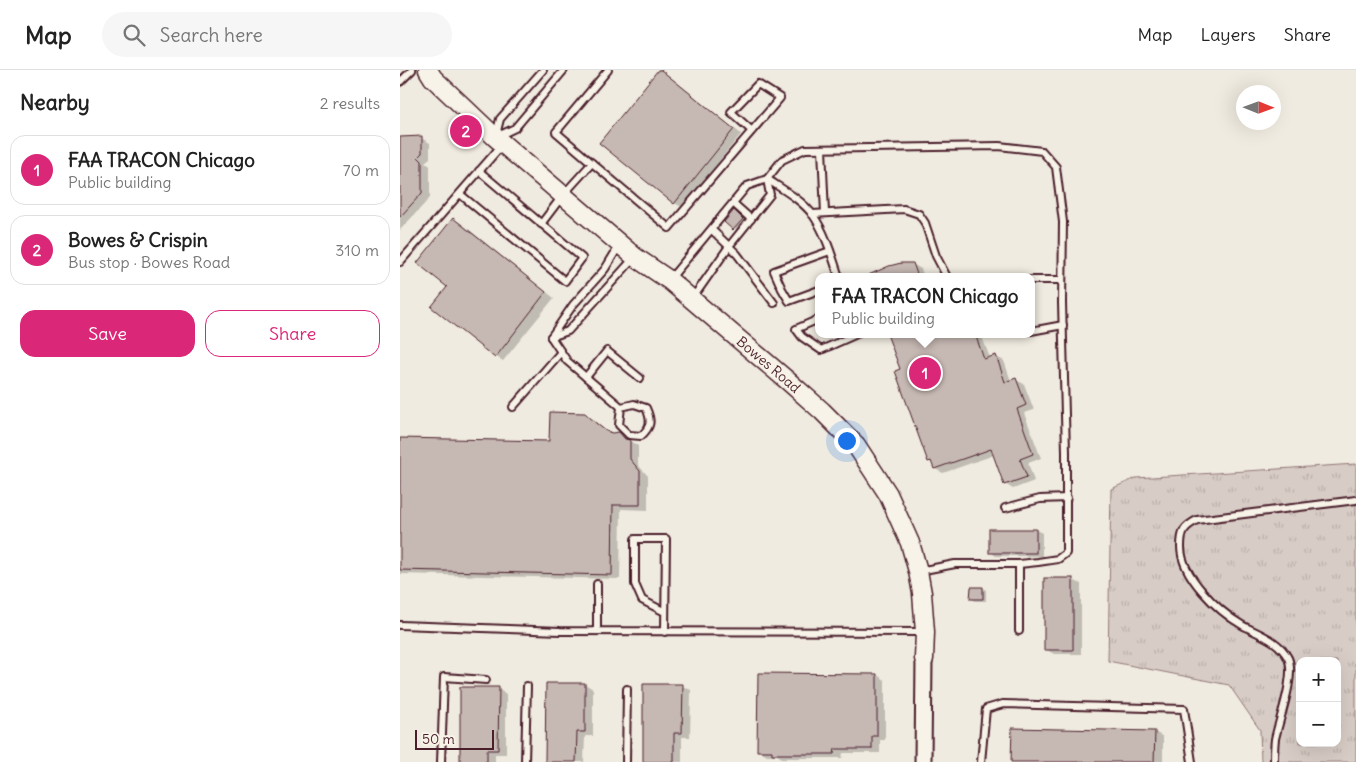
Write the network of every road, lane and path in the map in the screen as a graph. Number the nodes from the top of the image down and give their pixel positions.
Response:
1 (412, 70) edge
2 (428, 70) edge
3 (543, 70) edge
4 (564, 70) edge
5 (608, 70) edge
6 (400, 82) edge
7 (752, 131) junction
8 (499, 141) junction
9 (822, 149) junction
10 (592, 163) junction
11 (479, 171) junction
12 (767, 179) junction
13 (460, 194) junction
14 (563, 195) junction
15 (733, 203) junction
16 (825, 213) junction
17 (812, 214) junction
18 (751, 219) junction
19 (541, 224) junction
20 (712, 230) junction
21 (620, 244) junction
22 (730, 245) junction
23 (830, 251) junction
24 (635, 257) junction
25 (400, 262) edge
26 (838, 273) edge
27 (945, 273) edge
28 (669, 280) junction
29 (1035, 280) edge
30 (1062, 280) junction
31 (815, 291) edge
32 (691, 300) junction
33 (774, 303) dead end
34 (815, 321) edge
35 (1063, 325) junction
36 (1035, 330) edge
37 (552, 337) junction
38 (848, 338) edge
39 (561, 352) junction
40 (586, 377) junction
41 (640, 378) dead end
42 (513, 407) dead end
43 (620, 407) junction
44 (1067, 498) junction
45 (1356, 500) edge
46 (1005, 508) dead end
47 (1019, 564) junction
48 (918, 572) junction
49 (597, 584) dead end
50 (665, 612) junction
51 (400, 626) edge
52 (597, 631) junction
53 (1019, 631) dead end
54 (665, 632) junction
55 (925, 632) junction
56 (924, 659) joint
57 (486, 680) dead end
58 (527, 686) dead end
59 (627, 689) dead end
60 (442, 762) edge
61 (525, 762) edge
62 (626, 762) edge
63 (923, 762) edge
64 (982, 762) edge
65 (1192, 762) edge
66 (1274, 762) edge

1 - 6 lane
2 - 8 main road, Bowes Road
3 - 8 lane
4 - 8 lane
5 - 10 lane
7 - 7 lane
7 - 10 lane
8 - 11 lane
8 - 14 main road, Bowes Road
9 - 12 lane
9 - 16 lane
9 - 30 lane
10 - 14 lane
11 - 13 lane
11 - 19 lane
12 - 15 lane
12 - 17 lane
12 - 18 lane
13 - 19 lane
13 - 25 lane
14 - 19 lane
14 - 21 main road, Bowes Road
15 - 18 lane
15 - 20 lane
16 - 17 lane
16 - 27 lane
17 - 23 lane
18 - 22 lane
20 - 22 lane
20 - 28 lane
21 - 24 main road, Bowes Road
21 - 37 lane
22 - 32 lane
22 - 33 lane
23 - 26 lane
23 - 31 lane
24 - 28 main road, Bowes Road
24 - 37 lane
28 - 32 main road, Bowes Road
29 - 30 lane
30 - 35 lane
32 - 48 main road, Bowes Road
34 - 38 lane
35 - 36 lane
35 - 44 lane
37 - 39 lane
39 - 40 lane
39 - 42 lane
40 - 41 lane
40 - 43 lane
43 - 43 lane
44 - 46 lane
44 - 47 lane
45 - 66 lane
47 - 48 lane
47 - 53 lane
48 - 55 main road, Bowes Road
49 - 52 lane
50 - 50 lane
50 - 54 lane
51 - 52 lane
52 - 54 lane
54 - 55 lane
55 - 56 main road, Bowes Road
56 - 63 street, Bowes Road
57 - 60 lane
58 - 61 lane
59 - 62 lane
64 - 65 lane

